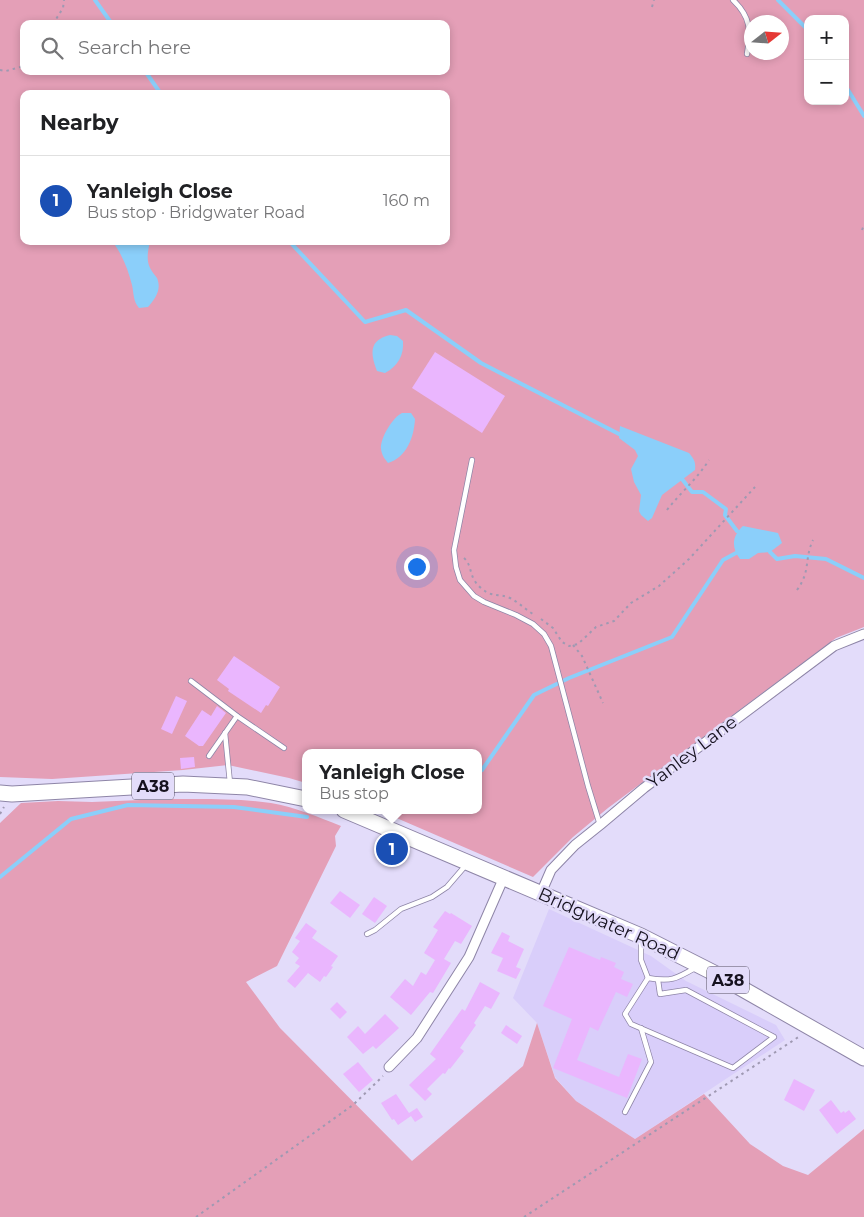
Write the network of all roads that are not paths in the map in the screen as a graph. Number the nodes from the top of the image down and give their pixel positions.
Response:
1 (733, 0) edge
2 (744, 15) edge
3 (472, 460) dead end
4 (864, 634) edge
5 (191, 681) dead end
6 (237, 716) junction
7 (225, 732) junction
8 (284, 748) dead end
9 (209, 756) dead end
10 (230, 786) junction
11 (6, 795) edge
12 (302, 798) edge
13 (353, 814) edge
14 (600, 824) junction
15 (469, 863) junction
16 (504, 877) junction
17 (541, 893) junction
18 (367, 934) dead end
19 (641, 936) junction
20 (699, 965) junction
21 (648, 978) junction
22 (658, 980) junction
23 (640, 1028) junction
24 (864, 1058) edge
25 (389, 1067) road end
26 (625, 1112) dead end

1 - 2 lane
3 - 14 lane
4 - 14 street, Yanley Lane
5 - 6 lane
6 - 7 lane
6 - 8 lane
7 - 9 lane
7 - 10 lane
10 - 11 highway, A38
10 - 12 highway, A38
13 - 15 highway, Bridgwater Road / A38
14 - 17 street, Yanley Lane
15 - 16 highway, Bridgwater Road / A38
15 - 18 lane
16 - 17 highway, Bridgwater Road / A38
16 - 25 street
17 - 19 highway, Bridgwater Road / A38
19 - 20 highway, Bridgwater Road / A38
19 - 21 lane
20 - 22 lane
20 - 24 highway, Bridgwater Road / A38
21 - 22 lane
21 - 23 lane
22 - 23 lane
23 - 26 lane

